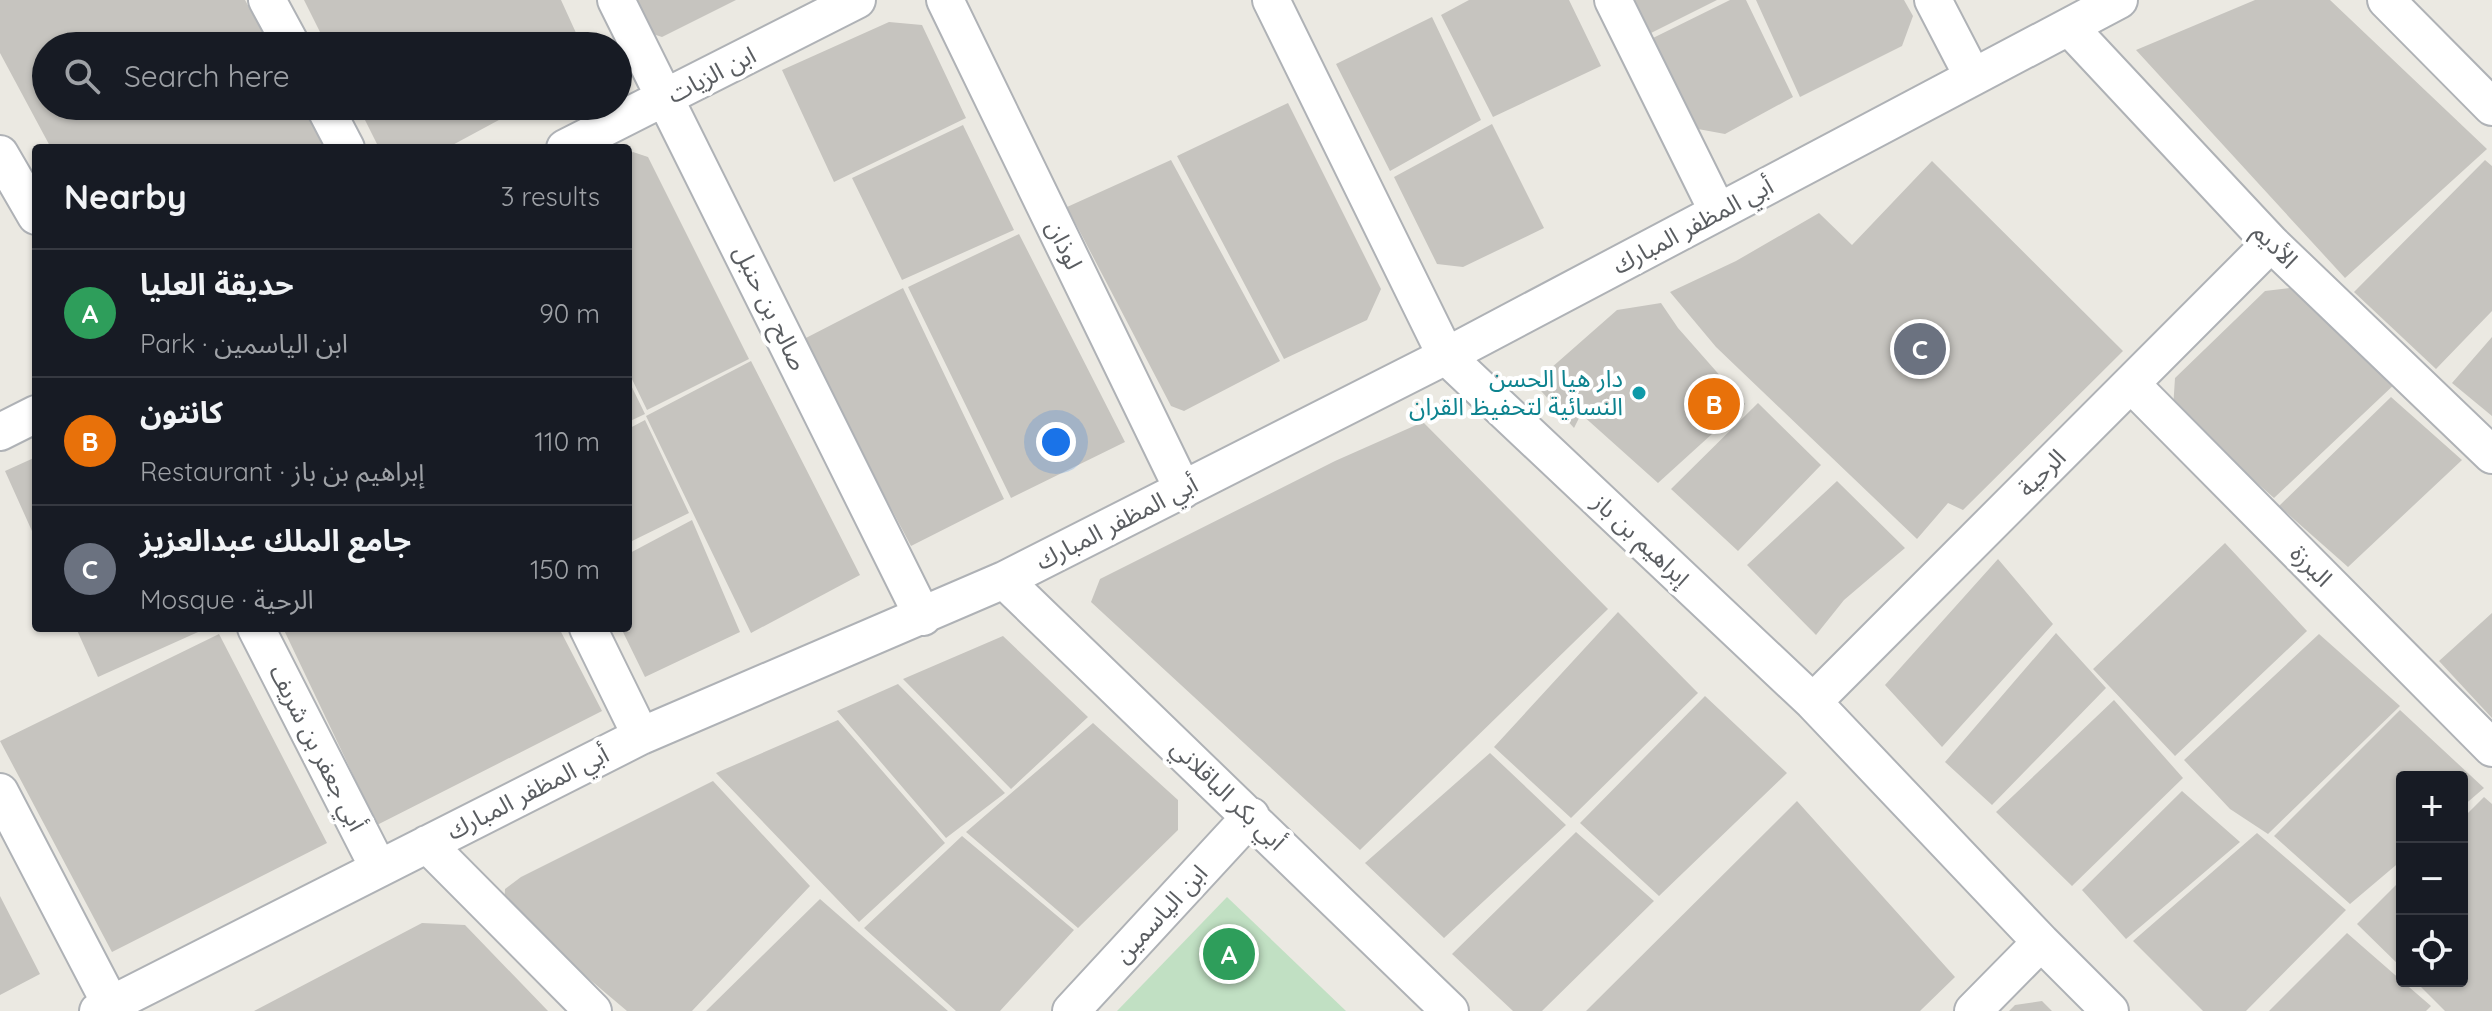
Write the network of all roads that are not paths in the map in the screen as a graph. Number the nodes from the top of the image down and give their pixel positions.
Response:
1 (267, 0) edge
2 (616, 0) edge
3 (857, 0) edge
4 (945, 0) edge
5 (1271, 0) edge
6 (1613, 0) edge
7 (1933, 0) edge
8 (2119, 0) edge
9 (2386, 0) edge
10 (2069, 27) junction
11 (284, 32) edge
12 (1973, 77) junction
13 (666, 98) junction
14 (2492, 107) edge
15 (632, 115) edge
16 (331, 120) edge
17 (622, 120) edge
18 (344, 144) edge
19 (573, 144) edge
20 (0, 154) edge
21 (32, 209) edge
22 (1718, 212) junction
23 (2271, 243) junction
24 (1446, 356) junction
25 (2131, 384) junction
26 (32, 416) edge
27 (0, 432) edge
28 (2492, 455) edge
29 (1183, 490) junction
30 (1004, 580) junction
31 (923, 617) junction
32 (258, 632) edge
33 (590, 632) edge
34 (1813, 702) junction
35 (641, 736) junction
36 (2492, 748) edge
37 (0, 792) edge
38 (1251, 816) junction
39 (427, 844) junction
40 (378, 867) junction
41 (2041, 942) junction
42 (104, 1007) edge
43 (593, 1011) edge
44 (1071, 1011) edge
45 (1450, 1011) edge
46 (1973, 1011) edge
47 (2110, 1011) edge

1 - 11 street
2 - 13 street, صالح بن حنبل
3 - 13 street, ابن الزيات
4 - 29 street, لوذان
5 - 24 street, إبراهيم بن باز
6 - 22 street
7 - 12 street
8 - 10 street, أبي المظفر المبارك
9 - 14 street
10 - 12 street, أبي المظفر المبارك
10 - 23 street, الأديم
12 - 22 street, أبي المظفر المبارك
13 - 15 street, ابن الزيات
13 - 31 street, صالح بن حنبل
16 - 18 street
17 - 19 street, ابن الزيات
20 - 21 street
22 - 24 street, أبي المظفر المبارك
23 - 25 street, الرحية
23 - 28 street, الأديم
24 - 29 street, أبي المظفر المبارك
24 - 34 street, إبراهيم بن باز
25 - 34 street, الرحية
25 - 36 street, البرزة
26 - 27 street
29 - 30 street, أبي المظفر المبارك
30 - 31 street, أبي المظفر المبارك
30 - 38 street, أبي بكر الباقلاني
31 - 35 street, أبي المظفر المبارك
32 - 40 street, أبي جعفر بن شريف
33 - 35 street
34 - 41 street, إبراهيم بن باز
35 - 39 street, أبي المظفر المبارك
37 - 42 street
38 - 44 street, ابن الياسمين
38 - 45 street, أبي بكر الباقلاني
39 - 40 street, أبي المظفر المبارك
39 - 43 street
40 - 42 street, أبي المظفر المبارك
41 - 46 street
41 - 47 street, إبراهيم بن باز

